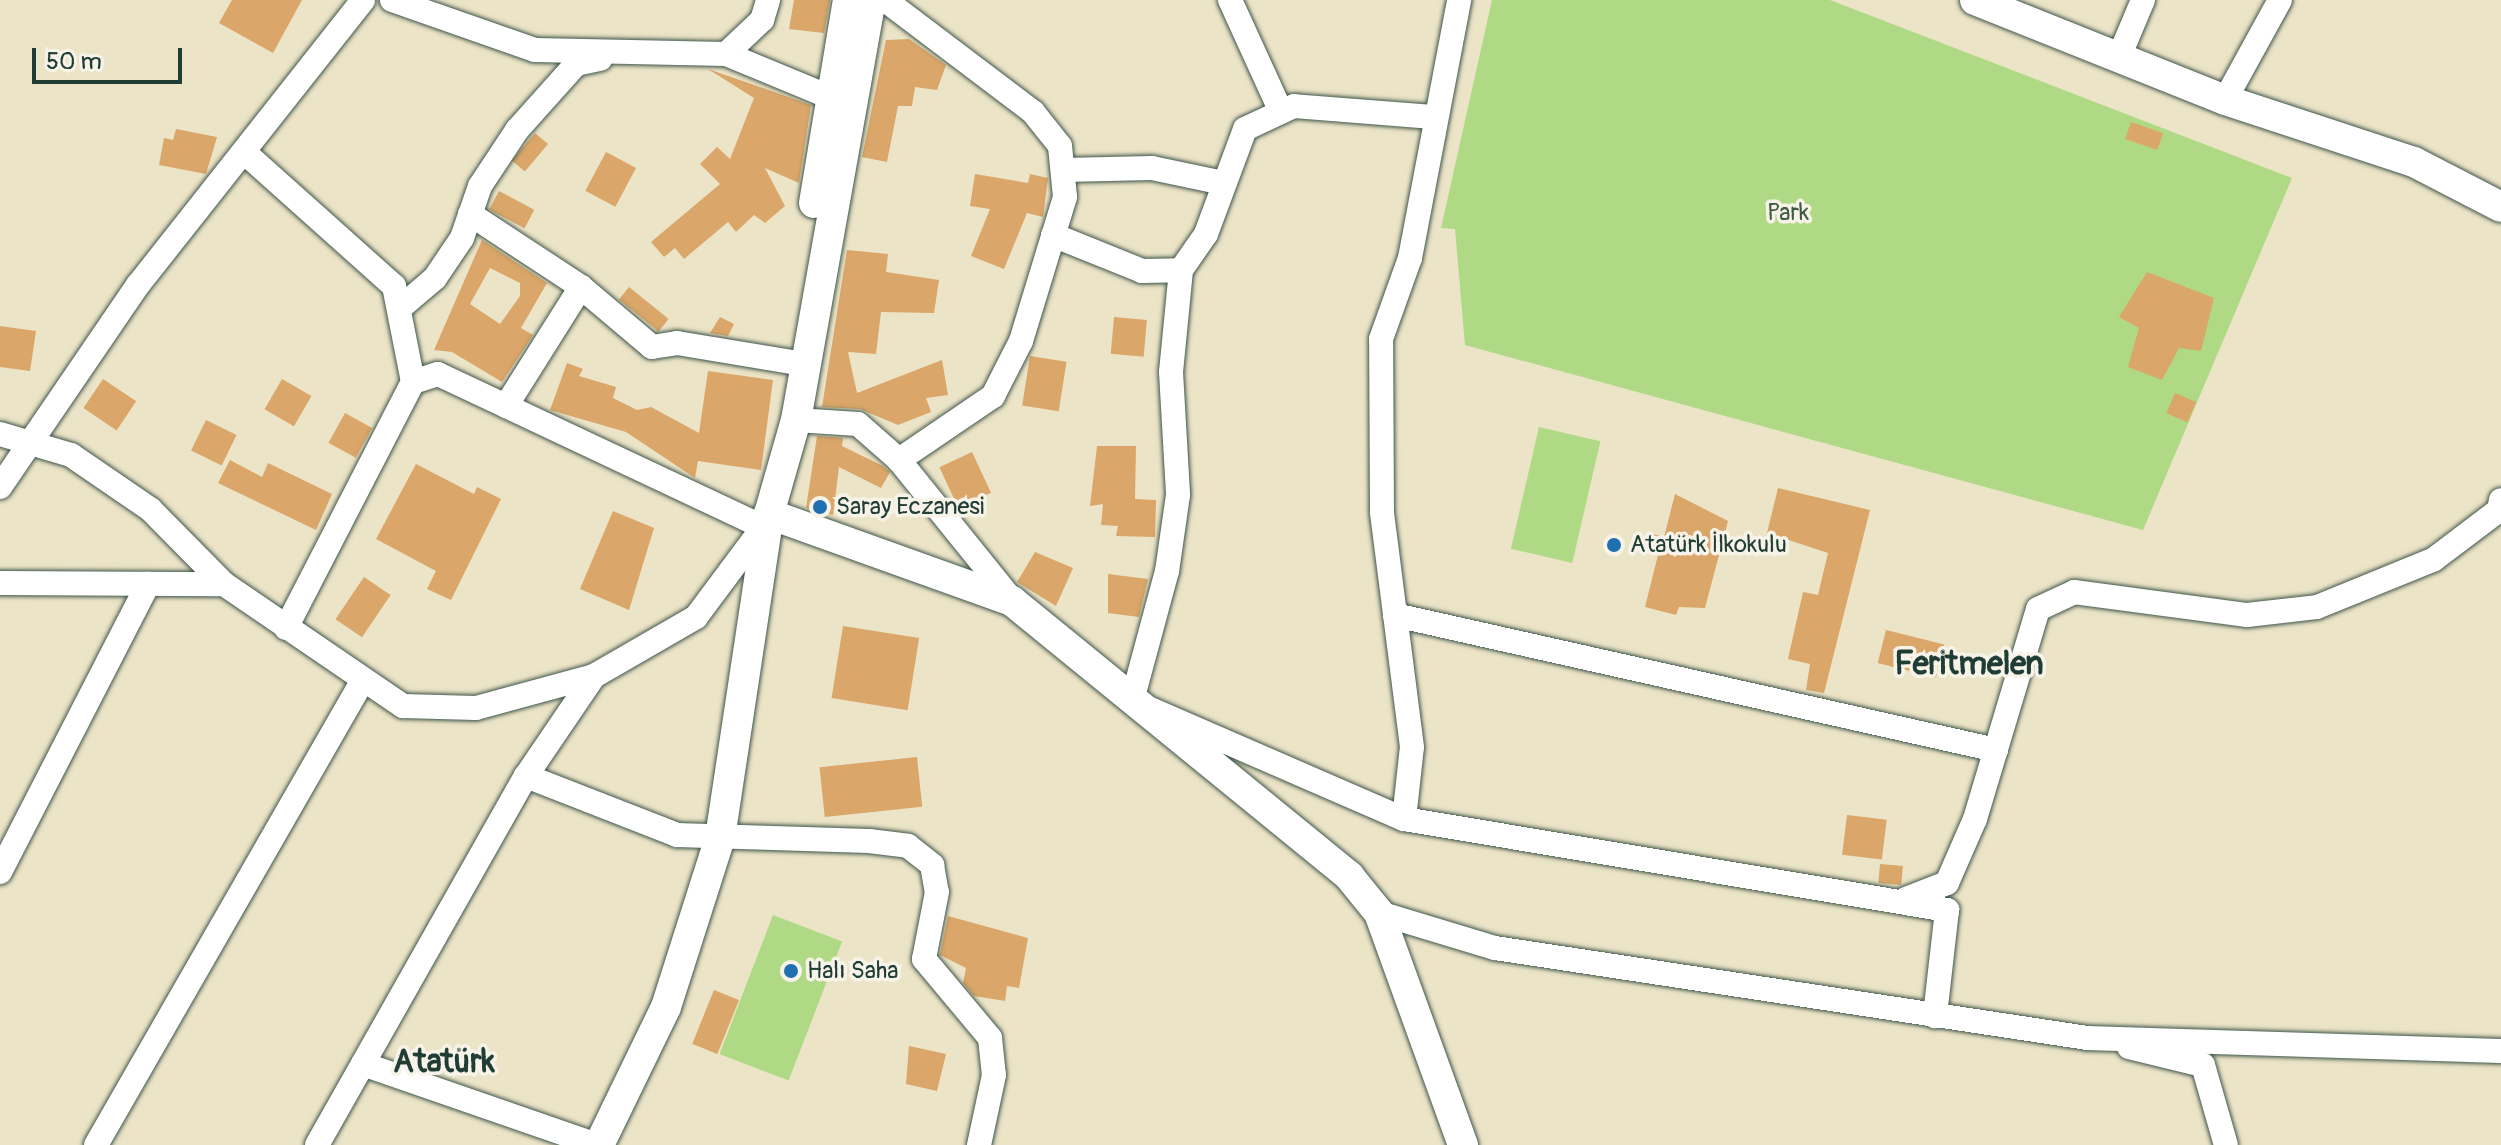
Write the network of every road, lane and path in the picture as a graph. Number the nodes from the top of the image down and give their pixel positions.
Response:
1 (363, 0) edge
2 (392, 0) edge
3 (768, 0) edge
4 (848, 0) edge
5 (871, 0) edge
6 (885, 0) edge
7 (1230, 0) edge
8 (1459, 0) edge
9 (2143, 0) edge
10 (2280, 0) edge
11 (1985, 2) edge
12 (626, 53) junction
13 (726, 54) junction
14 (2119, 57) junction
15 (830, 97) junction
16 (2225, 100) junction
17 (1281, 112) junction
18 (1433, 117) junction
19 (244, 152) junction
20 (1063, 170) junction
21 (1223, 183) junction
22 (2501, 207) edge
23 (470, 214) junction
24 (1053, 235) junction
25 (1181, 270) junction
26 (581, 287) junction
27 (400, 308) junction
28 (792, 362) junction
29 (413, 382) junction
30 (506, 406) junction
31 (796, 420) junction
32 (0, 434) edge
33 (27, 447) junction
34 (899, 460) junction
35 (0, 487) edge
36 (2501, 500) edge
37 (766, 520) junction
38 (0, 583) edge
39 (148, 584) junction
40 (224, 584) junction
41 (1012, 601) junction
42 (1395, 615) junction
43 (286, 628) junction
44 (594, 676) junction
45 (363, 680) junction
46 (1132, 701) junction
47 (1996, 750) junction
48 (526, 776) junction
49 (1404, 819) junction
50 (720, 838) junction
51 (0, 872) edge
52 (1906, 899) junction
53 (1379, 913) junction
54 (1935, 1016) junction
55 (2087, 1038) junction
56 (2501, 1051) edge
57 (363, 1064) junction
58 (2229, 1140) edge
59 (96, 1145) edge
60 (317, 1145) edge
61 (598, 1145) edge
62 (979, 1145) edge
63 (1463, 1145) edge

1 - 19 street
2 - 12 street
3 - 13 street
4 - 15 street
5 - 31 street
6 - 20 street
7 - 17 street
8 - 18 street
9 - 14 street
10 - 16 street
11 - 14 street
12 - 13 street
12 - 23 street
13 - 15 street
14 - 16 street
15 - 28 street
16 - 22 street
17 - 18 street
17 - 21 street
18 - 42 street
19 - 27 street
19 - 33 street
20 - 21 street
20 - 24 street
21 - 25 street
23 - 26 street
23 - 27 street
24 - 25 street
24 - 34 street
25 - 46 street
26 - 28 street
26 - 30 street
27 - 29 street
28 - 31 street
29 - 30 street
29 - 43 street
30 - 37 street
31 - 34 street
31 - 37 street
32 - 33 street
33 - 35 street
33 - 40 street
34 - 41 street
36 - 47 street
37 - 41 street
37 - 44 street
37 - 50 street
38 - 39 street
39 - 40 street
39 - 51 street
40 - 43 street
41 - 46 street
42 - 47 street
42 - 49 street
43 - 45 street
44 - 45 street
44 - 48 street
45 - 59 street
46 - 49 street
46 - 53 street
47 - 52 street
48 - 50 street
48 - 57 street
49 - 52 street
50 - 61 street
50 - 62 street
52 - 54 street
53 - 54 street
53 - 63 street
54 - 55 street
55 - 56 street
55 - 58 street
57 - 60 street
57 - 61 street

